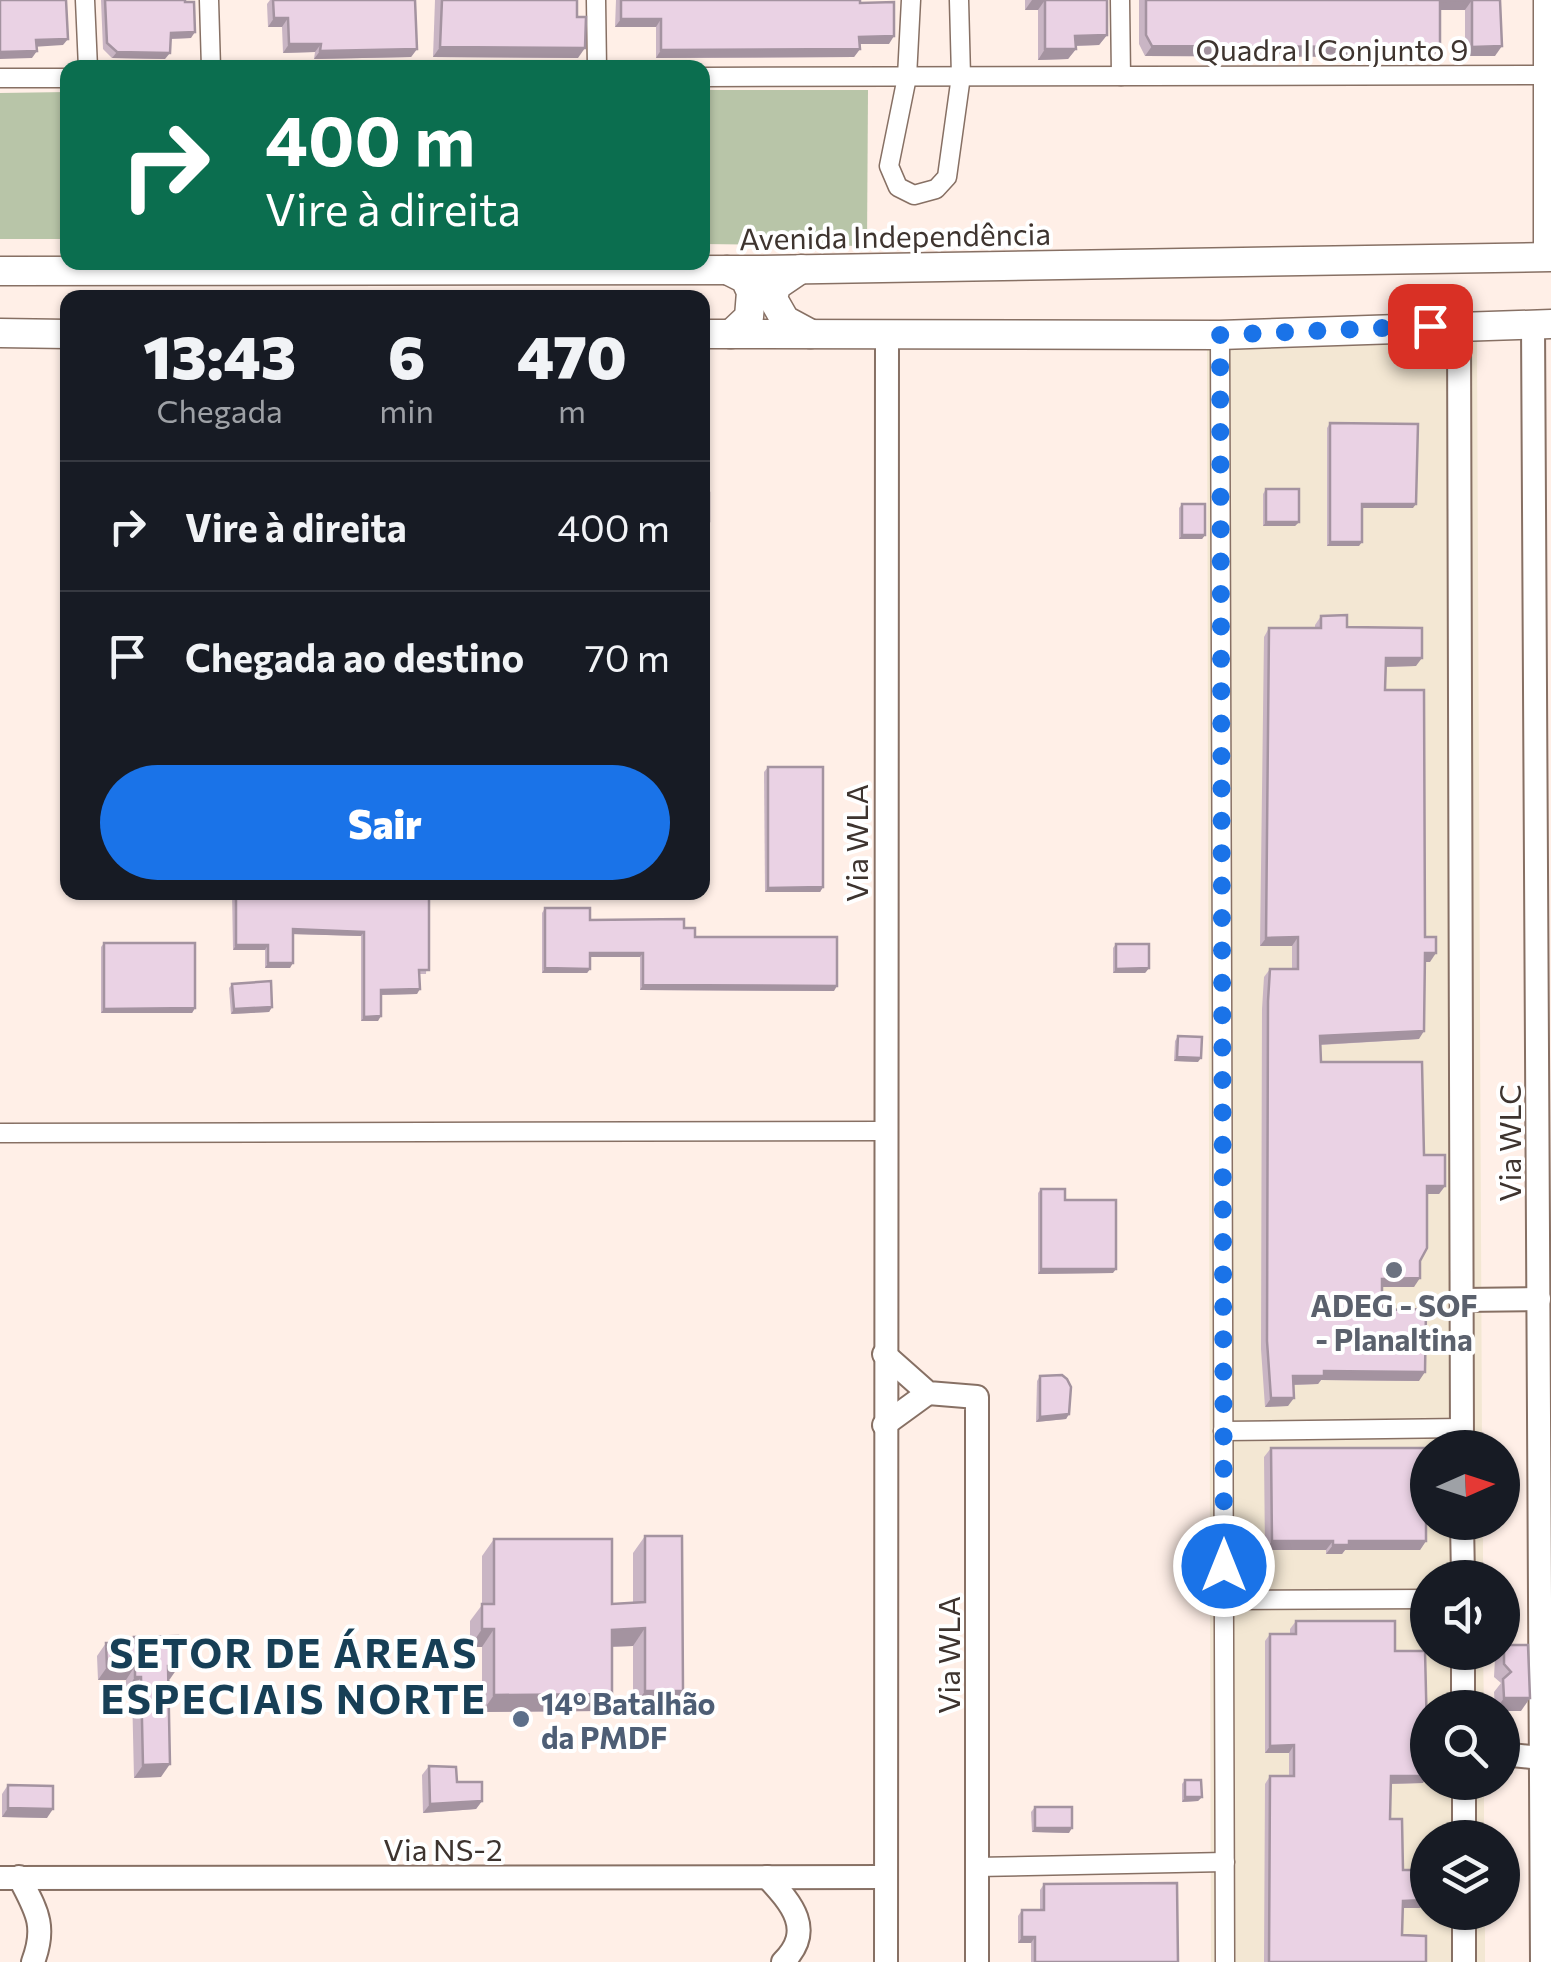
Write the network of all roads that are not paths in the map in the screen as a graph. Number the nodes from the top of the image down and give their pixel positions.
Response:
1 (85, 0) edge
2 (209, 0) edge
3 (596, 0) edge
4 (911, 0) edge
5 (960, 0) edge
6 (1120, 0) edge
7 (1544, 0) edge
8 (88, 60) edge
9 (211, 60) edge
10 (597, 60) edge
11 (907, 76) junction
12 (961, 76) junction
13 (1121, 76) junction
14 (1544, 76) junction
15 (710, 77) edge
16 (0, 78) edge
17 (60, 78) edge
18 (1547, 184) edge
19 (1547, 257) edge
20 (800, 269) junction
21 (727, 270) junction
22 (0, 271) edge
23 (1542, 324) edge
24 (1459, 325) junction
25 (0, 333) edge
26 (60, 334) edge
27 (710, 334) edge
28 (732, 334) junction
29 (811, 334) junction
30 (887, 334) junction
31 (1220, 335) junction
32 (1542, 426) edge
33 (1543, 492) edge
34 (1543, 629) edge
35 (1543, 749) edge
36 (1544, 872) edge
37 (1544, 996) edge
38 (1544, 1121) edge
39 (884, 1131) junction
40 (0, 1133) edge
41 (1545, 1246) edge
42 (1538, 1299) junction
43 (1462, 1300) junction
44 (884, 1354) junction
45 (1545, 1369) edge
46 (928, 1393) junction
47 (884, 1425) junction
48 (1462, 1430) edge
49 (1224, 1431) junction
50 (1410, 1436) edge
51 (1545, 1495) edge
52 (1410, 1599) edge
53 (1224, 1600) junction
54 (1546, 1618) edge
55 (1544, 1748) edge
56 (1225, 1862) junction
57 (1546, 1865) edge
58 (976, 1867) junction
59 (9, 1877) edge
60 (767, 1877) junction
61 (886, 1877) junction
62 (1464, 1930) edge
63 (33, 1962) edge
64 (783, 1962) edge
65 (886, 1962) edge
66 (978, 1962) edge
67 (1225, 1962) edge
68 (1464, 1962) edge
69 (1542, 1962) edge

1 - 8 street
2 - 9 street
3 - 10 street
4 - 11 street
5 - 12 street
6 - 13 street
7 - 14 street
11 - 12 street, Quadra I Conjunto 9
11 - 12 street
11 - 15 street, Quadra I Conjunto 9
12 - 13 street, Quadra I Conjunto 9
13 - 14 street, Quadra I Conjunto 9
14 - 18 street
16 - 17 street
18 - 19 street
19 - 20 main road, Avenida Independência
20 - 21 main road, Avenida Independência
20 - 29 main road
21 - 22 main road, Avenida Independência
21 - 28 main road
23 - 24 main road
23 - 32 street, Via WLC
24 - 31 main road
24 - 43 street, Via WLC
25 - 26 main road
27 - 28 main road
28 - 29 main road
29 - 30 main road
30 - 31 main road
30 - 39 street, Via WLA
31 - 49 street
32 - 33 street, Via WLC
33 - 34 street, Via WLC
34 - 35 street, Via WLC
35 - 36 street, Via WLC
36 - 37 street, Via WLC
37 - 38 street, Via WLC
38 - 41 street, Via WLC
39 - 40 street
39 - 44 street, Via WLA
41 - 42 street, Via WLC
42 - 43 street
42 - 45 street, Via WLC
43 - 48 street, Via WLC
44 - 46 street
44 - 47 street, Via WLA
45 - 51 street, Via WLC
46 - 47 street
46 - 58 street, Via WLA
47 - 61 street, Via WLA
49 - 50 street
49 - 53 street
51 - 54 street, Via WLC
52 - 53 street
53 - 56 street
54 - 55 street, Via WLC
55 - 57 street, Via WLC
56 - 58 street
56 - 67 street
57 - 69 street, Via WLC
58 - 66 street, Via WLA
59 - 60 street, Via NS-2
59 - 63 street
60 - 61 street, Via NS-2
60 - 64 street
61 - 65 street, Via WLA
62 - 68 street

